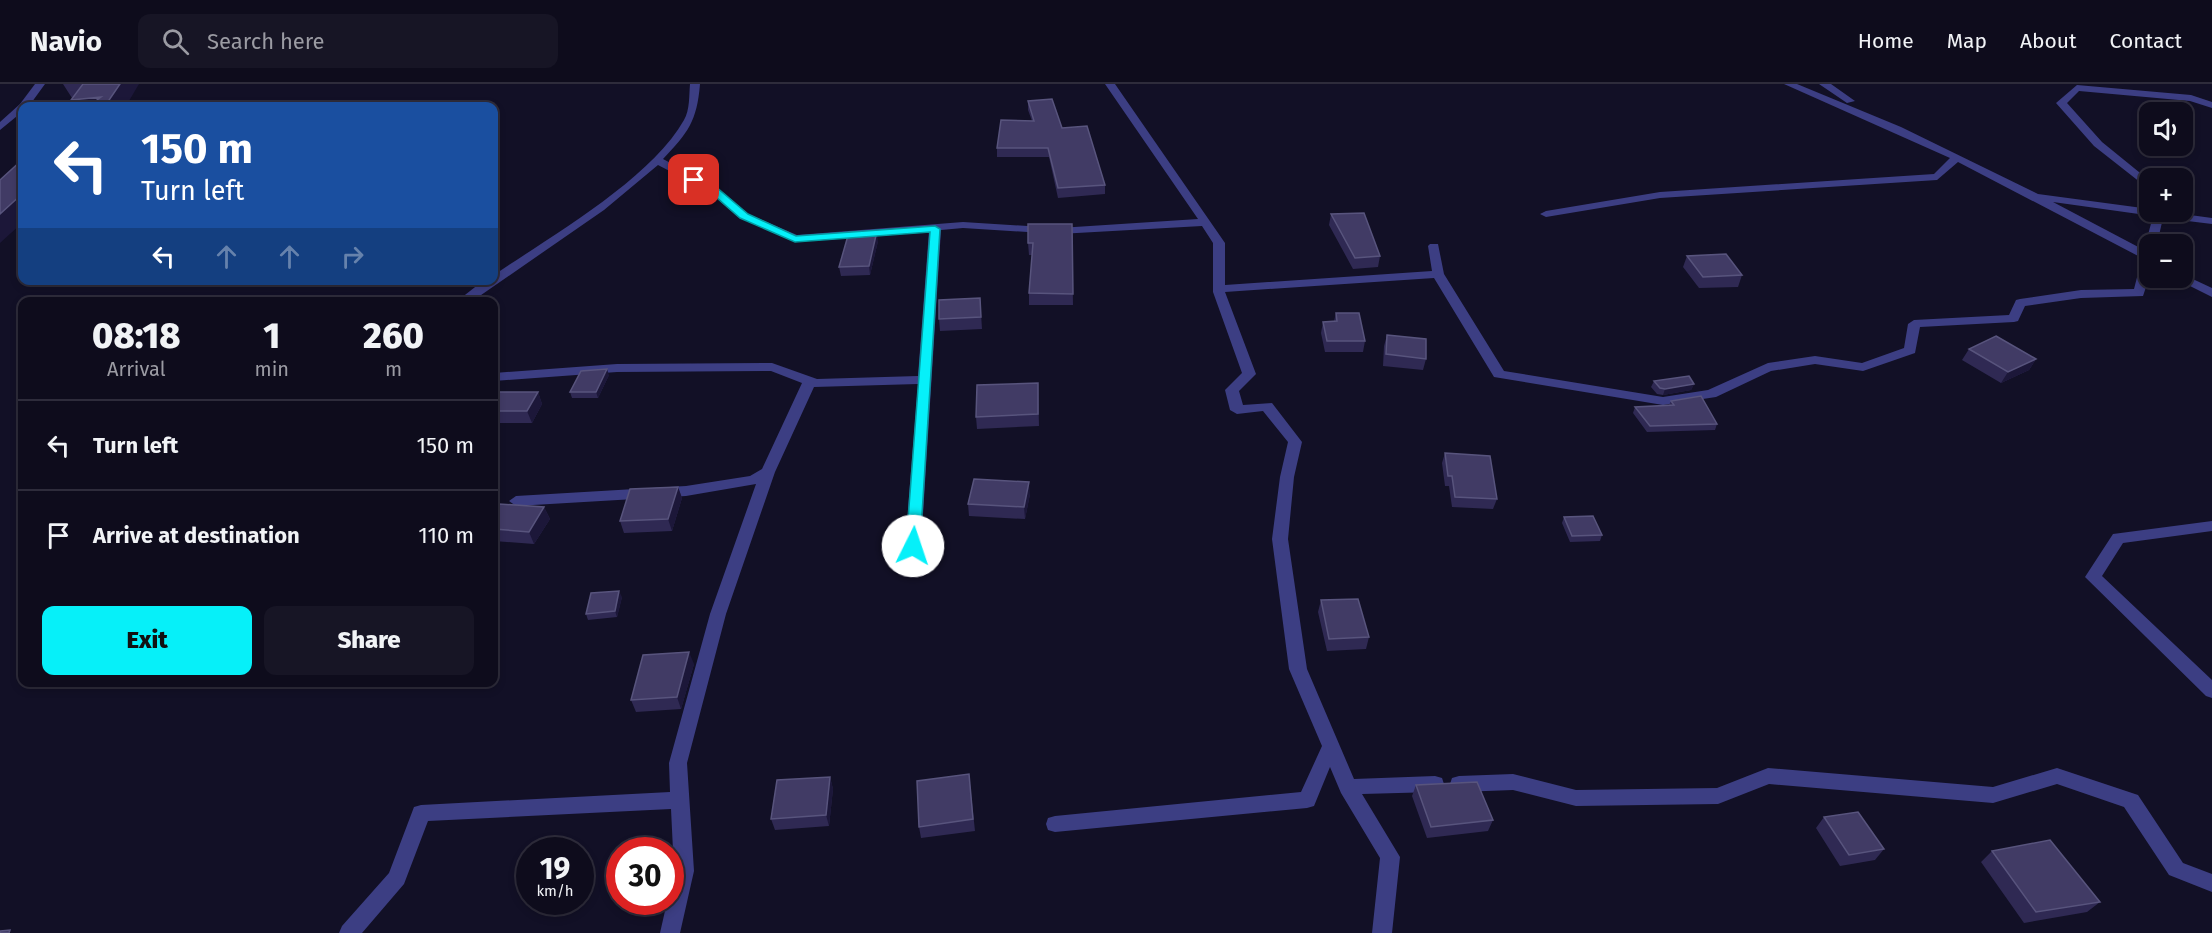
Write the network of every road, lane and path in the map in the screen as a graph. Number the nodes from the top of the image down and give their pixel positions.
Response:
1 (40, 84) edge
2 (695, 84) edge
3 (1110, 84) edge
4 (1789, 84) edge
5 (1824, 84) edge
6 (27, 102) edge
7 (2212, 105) edge
8 (18, 111) edge
9 (1879, 122) junction
10 (0, 127) edge
11 (1957, 157) junction
12 (658, 161) junction
13 (2139, 178) edge
14 (2029, 195) junction
15 (2139, 210) edge
16 (1546, 214) dead end
17 (2193, 216) edge
18 (2212, 220) edge
19 (1205, 222) junction
20 (935, 229) junction
21 (1434, 246) dead end
22 (2139, 247) edge
23 (1438, 274) junction
24 (498, 277) edge
25 (2193, 283) edge
26 (486, 285) edge
27 (2140, 288) edge
28 (1219, 289) junction
29 (2212, 293) edge
30 (469, 297) edge
31 (498, 376) edge
32 (925, 380) junction
33 (810, 381) junction
34 (768, 472) junction
35 (516, 501) dead end
36 (2212, 526) edge
37 (913, 546) dead end
38 (2212, 691) edge
39 (1331, 746) junction
40 (1348, 787) junction
41 (680, 800) junction
42 (1055, 824) dead end
43 (2212, 883) edge
44 (349, 933) edge
45 (670, 933) edge
46 (1382, 933) edge

1 - 6 street
2 - 12 street
3 - 19 street
4 - 9 street
5 - 9 street
7 - 13 street
8 - 10 street
9 - 11 street
11 - 14 street
11 - 16 street
12 - 20 street
12 - 24 street
14 - 15 street
14 - 22 street
17 - 18 street
19 - 20 street
19 - 28 street
20 - 32 street
21 - 23 street
23 - 27 street
23 - 28 street
25 - 29 street
26 - 30 street
28 - 39 street
31 - 33 street
32 - 33 street
32 - 37 street
33 - 34 street
34 - 35 street
34 - 41 street
36 - 38 street
39 - 40 street
39 - 42 street
40 - 43 street
40 - 46 street
41 - 44 street
41 - 45 street

